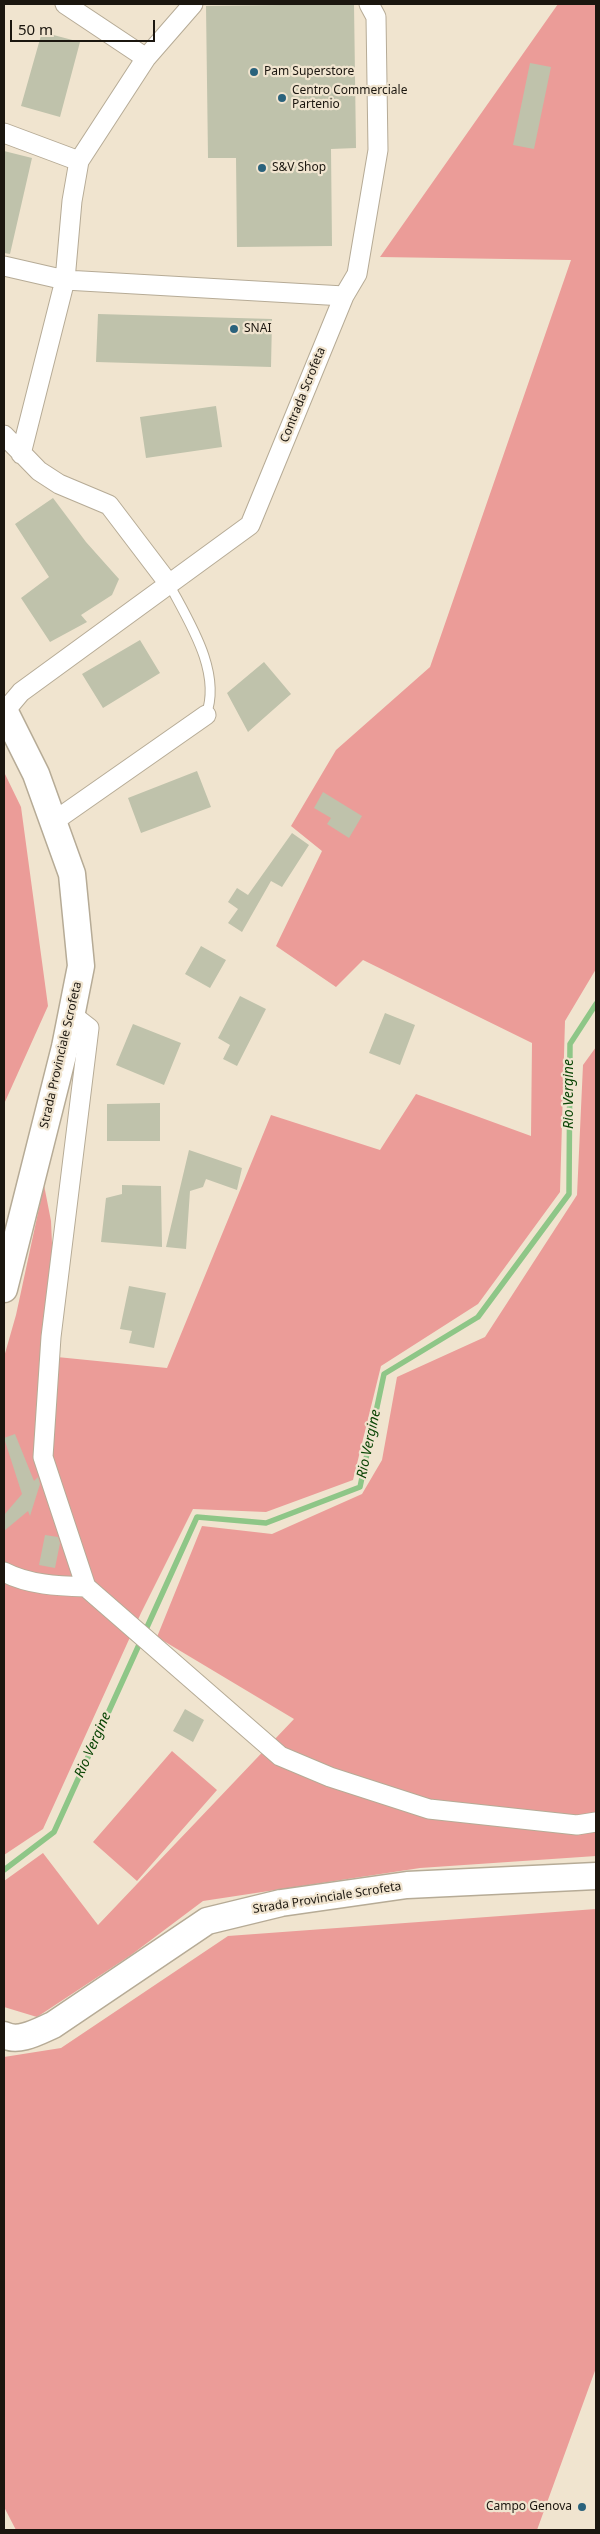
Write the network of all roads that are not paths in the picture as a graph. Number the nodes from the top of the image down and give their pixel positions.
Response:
1 (65, 4) edge
2 (192, 4) edge
3 (368, 4) edge
4 (146, 58) junction
5 (4, 133) edge
6 (79, 161) junction
7 (4, 266) edge
8 (65, 280) junction
9 (344, 296) junction
10 (4, 435) edge
11 (21, 454) junction
12 (169, 584) junction
13 (4, 710) edge
14 (206, 715) joint
15 (53, 822) junction
16 (71, 1014) junction
17 (5, 1283) edge
18 (4, 1572) edge
19 (86, 1587) junction
20 (596, 1822) edge
21 (596, 1876) edge
22 (4, 2035) edge

1 - 4 street
2 - 4 street
3 - 9 street
4 - 6 street
5 - 6 street
6 - 8 street
7 - 8 street
8 - 9 street
8 - 11 street
9 - 12 street, Contrada Scrofeta
10 - 11 street
11 - 12 street
12 - 13 street, Contrada Scrofeta
12 - 14 lane
13 - 15 street, Strada Provinciale Scrofeta
14 - 15 street
15 - 16 street, Strada Provinciale Scrofeta
16 - 17 street, Strada Provinciale Scrofeta
16 - 19 street
18 - 19 street
19 - 20 street
21 - 22 street, Strada Provinciale Scrofeta

